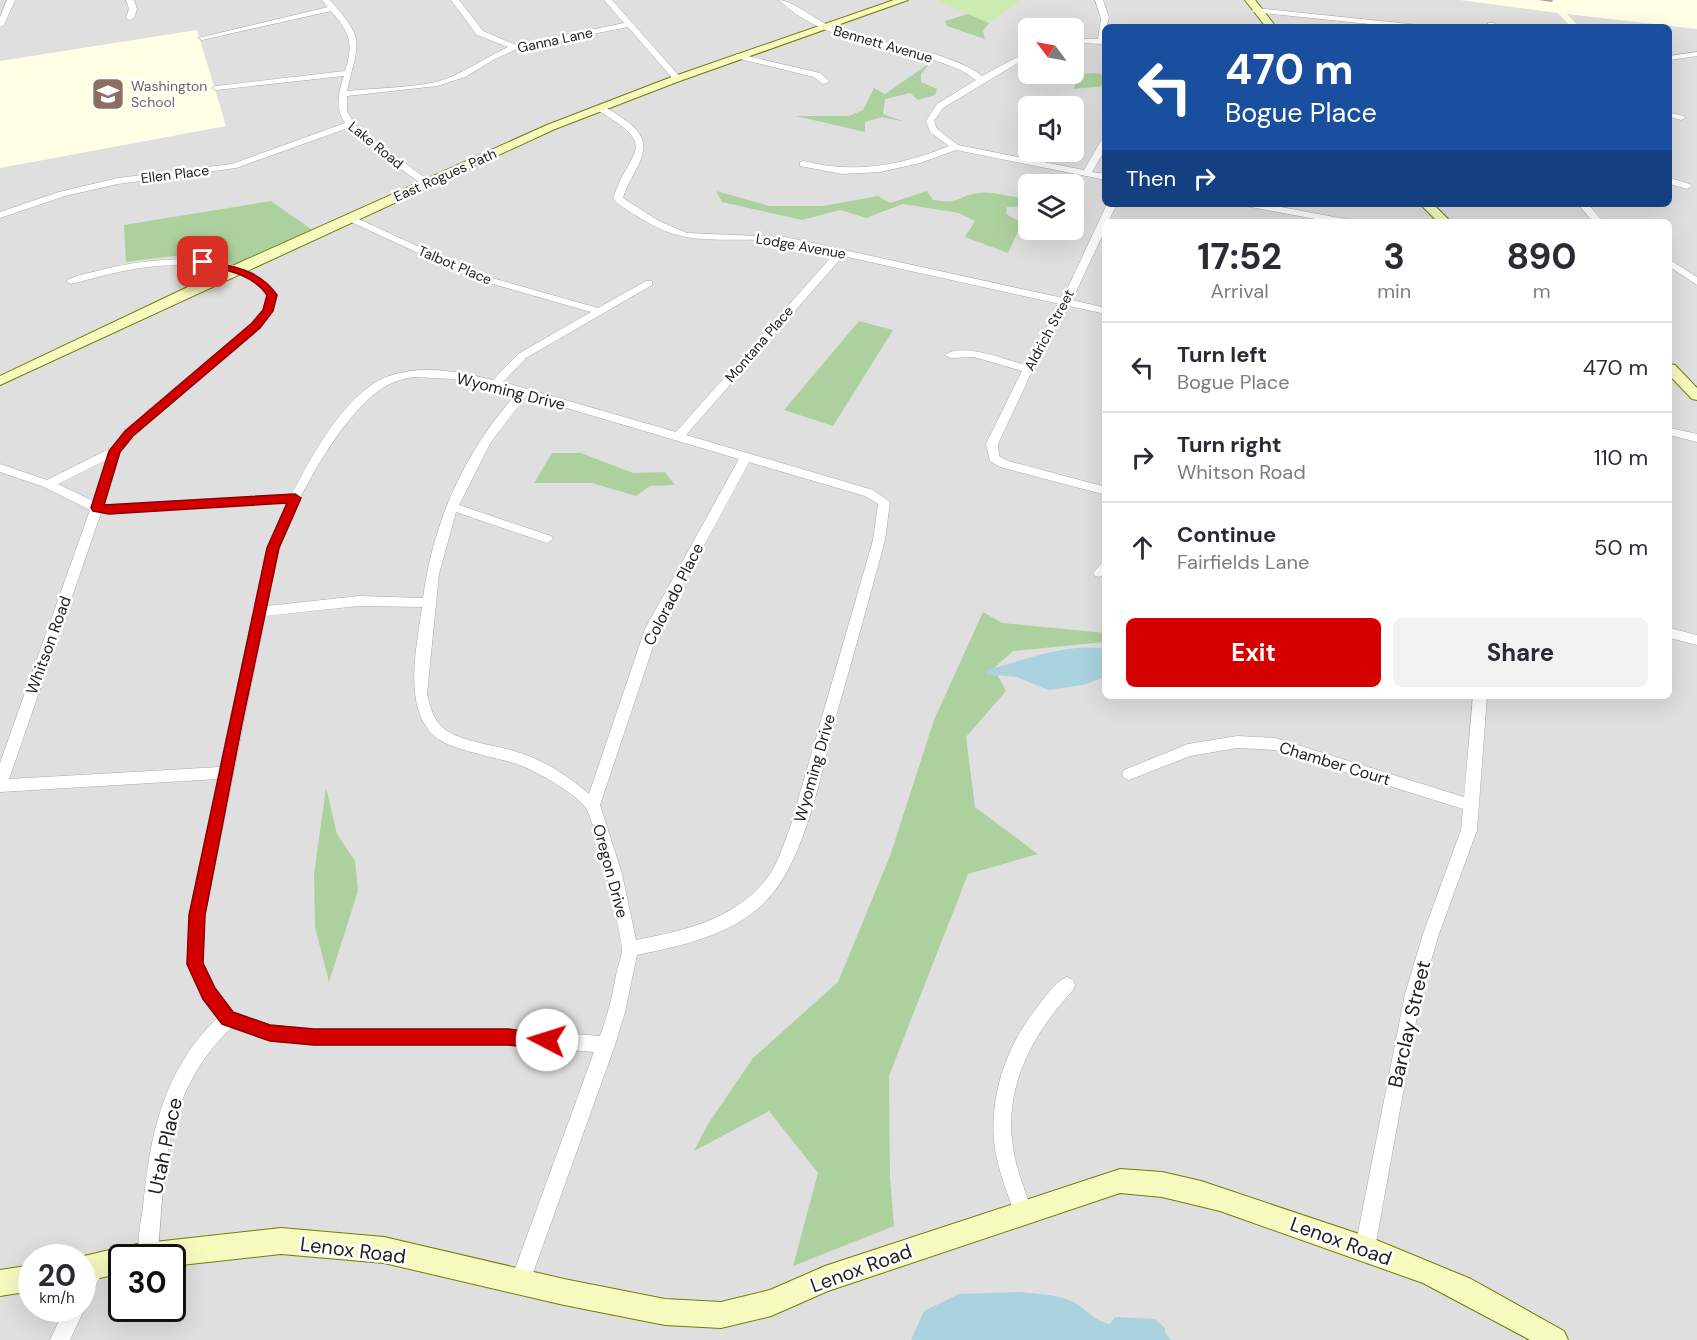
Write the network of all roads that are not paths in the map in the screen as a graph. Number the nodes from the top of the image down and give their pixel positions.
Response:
1 (11, 0) edge
2 (130, 0) edge
3 (326, 0) edge
4 (455, 0) edge
5 (608, 0) edge
6 (783, 0) edge
7 (903, 0) edge
8 (1099, 0) edge
9 (1250, 0) edge
10 (333, 8) junction
11 (1256, 10) junction
12 (130, 18) dead end
13 (630, 24) junction
14 (1104, 24) edge
15 (1268, 24) edge
16 (1390, 24) edge
17 (0, 25) edge
18 (824, 27) junction
19 (202, 38) dead end
20 (1084, 41) edge
21 (1102, 42) edge
22 (515, 47) junction
23 (1697, 54) edge
24 (739, 56) junction
25 (1672, 58) edge
26 (1018, 59) edge
27 (346, 73) junction
28 (677, 78) junction
29 (981, 80) junction
30 (826, 82) dead end
31 (216, 88) dead end
32 (344, 94) junction
33 (600, 108) junction
34 (1672, 116) edge
35 (1681, 118) dead end
36 (348, 124) junction
37 (954, 147) junction
38 (1102, 147) edge
39 (803, 164) dead end
40 (1087, 173) junction
41 (1102, 176) edge
42 (1672, 182) edge
43 (426, 183) junction
44 (1687, 186) dead end
45 (1267, 207) edge
46 (1429, 207) edge
47 (1586, 207) edge
48 (0, 215) edge
49 (350, 218) junction
50 (1329, 219) edge
51 (1442, 219) edge
52 (1596, 219) edge
53 (1102, 225) edge
54 (840, 253) junction
55 (1672, 264) edge
56 (235, 270) junction
57 (71, 281) dead end
58 (1697, 282) edge
59 (649, 283) dead end
60 (1066, 302) junction
61 (598, 310) junction
62 (1102, 310) edge
63 (950, 355) dead end
64 (1028, 369) junction
65 (1672, 370) edge
66 (0, 381) edge
67 (495, 384) junction
68 (523, 393) junction
69 (1697, 396) edge
70 (1672, 432) edge
71 (679, 436) junction
72 (1697, 438) edge
73 (115, 451) junction
74 (746, 457) junction
75 (3, 474) edge
76 (48, 484) junction
77 (1102, 490) edge
78 (295, 498) junction
79 (453, 507) junction
80 (97, 508) junction
81 (547, 539) dead end
82 (430, 603) junction
83 (260, 612) junction
84 (1672, 634) edge
85 (1697, 640) edge
86 (1480, 699) edge
87 (225, 773) junction
88 (1129, 774) dead end
89 (0, 785) edge
90 (593, 805) junction
91 (1471, 805) junction
92 (630, 949) junction
93 (1066, 985) dead end
94 (228, 1019) junction
95 (606, 1045) junction
96 (1023, 1212) junction
97 (145, 1244) edge
98 (1365, 1248) junction
99 (186, 1251) edge
100 (18, 1280) edge
101 (521, 1280) junction
102 (0, 1283) edge
103 (68, 1322) edge
104 (60, 1340) edge
105 (1555, 1340) edge

1 - 17 street
2 - 12 street
3 - 10 street, Lake Road
4 - 22 street
5 - 13 street
6 - 18 street, Bennett Avenue
7 - 18 street, East Rogues Path
8 - 14 street
9 - 11 street
10 - 19 street
10 - 27 street, Lake Road
11 - 15 street
11 - 16 street
13 - 22 street, Ganna Lane
13 - 28 street
18 - 24 street, East Rogues Path
18 - 29 street, Bennett Avenue
20 - 21 street
22 - 32 street, Ganna Lane
23 - 25 street
24 - 28 street, East Rogues Path
24 - 30 street
26 - 29 street
27 - 31 street
27 - 32 street, Lake Road
28 - 33 street, East Rogues Path
29 - 37 street
32 - 36 street, Lake Road
33 - 43 street, East Rogues Path
33 - 54 street, Lodge Avenue
34 - 35 street
36 - 43 street, Lake Road
36 - 48 street, Ellen Place
37 - 39 street
37 - 40 street
38 - 40 street
40 - 41 street
42 - 44 street
43 - 49 street, East Rogues Path
45 - 50 street
46 - 51 street
47 - 52 street
49 - 56 street, East Rogues Path
49 - 61 street, Talbot Place
53 - 60 street, Aldrich Street
54 - 60 street, Lodge Avenue
54 - 71 street, Montana Place
55 - 58 street
56 - 57 street
56 - 66 street, East Rogues Path
56 - 73 street
59 - 61 street
60 - 62 street, Lodge Avenue
60 - 64 street, Aldrich Street
61 - 67 street
63 - 64 street
64 - 77 street, Aldrich Street
65 - 69 street
67 - 68 street, Wyoming Drive
67 - 78 street, Wyoming Drive
68 - 71 street, Wyoming Drive
68 - 79 street, Oregon Drive
70 - 72 street
71 - 74 street, Wyoming Drive
73 - 76 street
73 - 80 street, Whitson Road
74 - 90 street, Colorado Place
74 - 92 street, Wyoming Drive
75 - 76 street
76 - 80 street
78 - 80 street
78 - 83 street, Wyoming Drive
79 - 81 street
79 - 82 street, Oregon Drive
80 - 89 street, Whitson Road
82 - 83 street
82 - 90 street, Oregon Drive
83 - 87 street, Wyoming Drive
84 - 85 street
86 - 91 street, Barclay Street
87 - 89 street
87 - 94 street, Wyoming Drive
88 - 91 street, Chamber Court
90 - 92 street, Oregon Drive
91 - 98 street, Barclay Street
92 - 95 street, Oregon Drive
93 - 96 street
94 - 95 street
94 - 97 street, Utah Place
95 - 101 street, Oregon Drive
96 - 98 street, Lenox Road
96 - 101 street, Lenox Road
98 - 105 street, Lenox Road
99 - 101 street, Lenox Road
100 - 102 street
103 - 104 street

